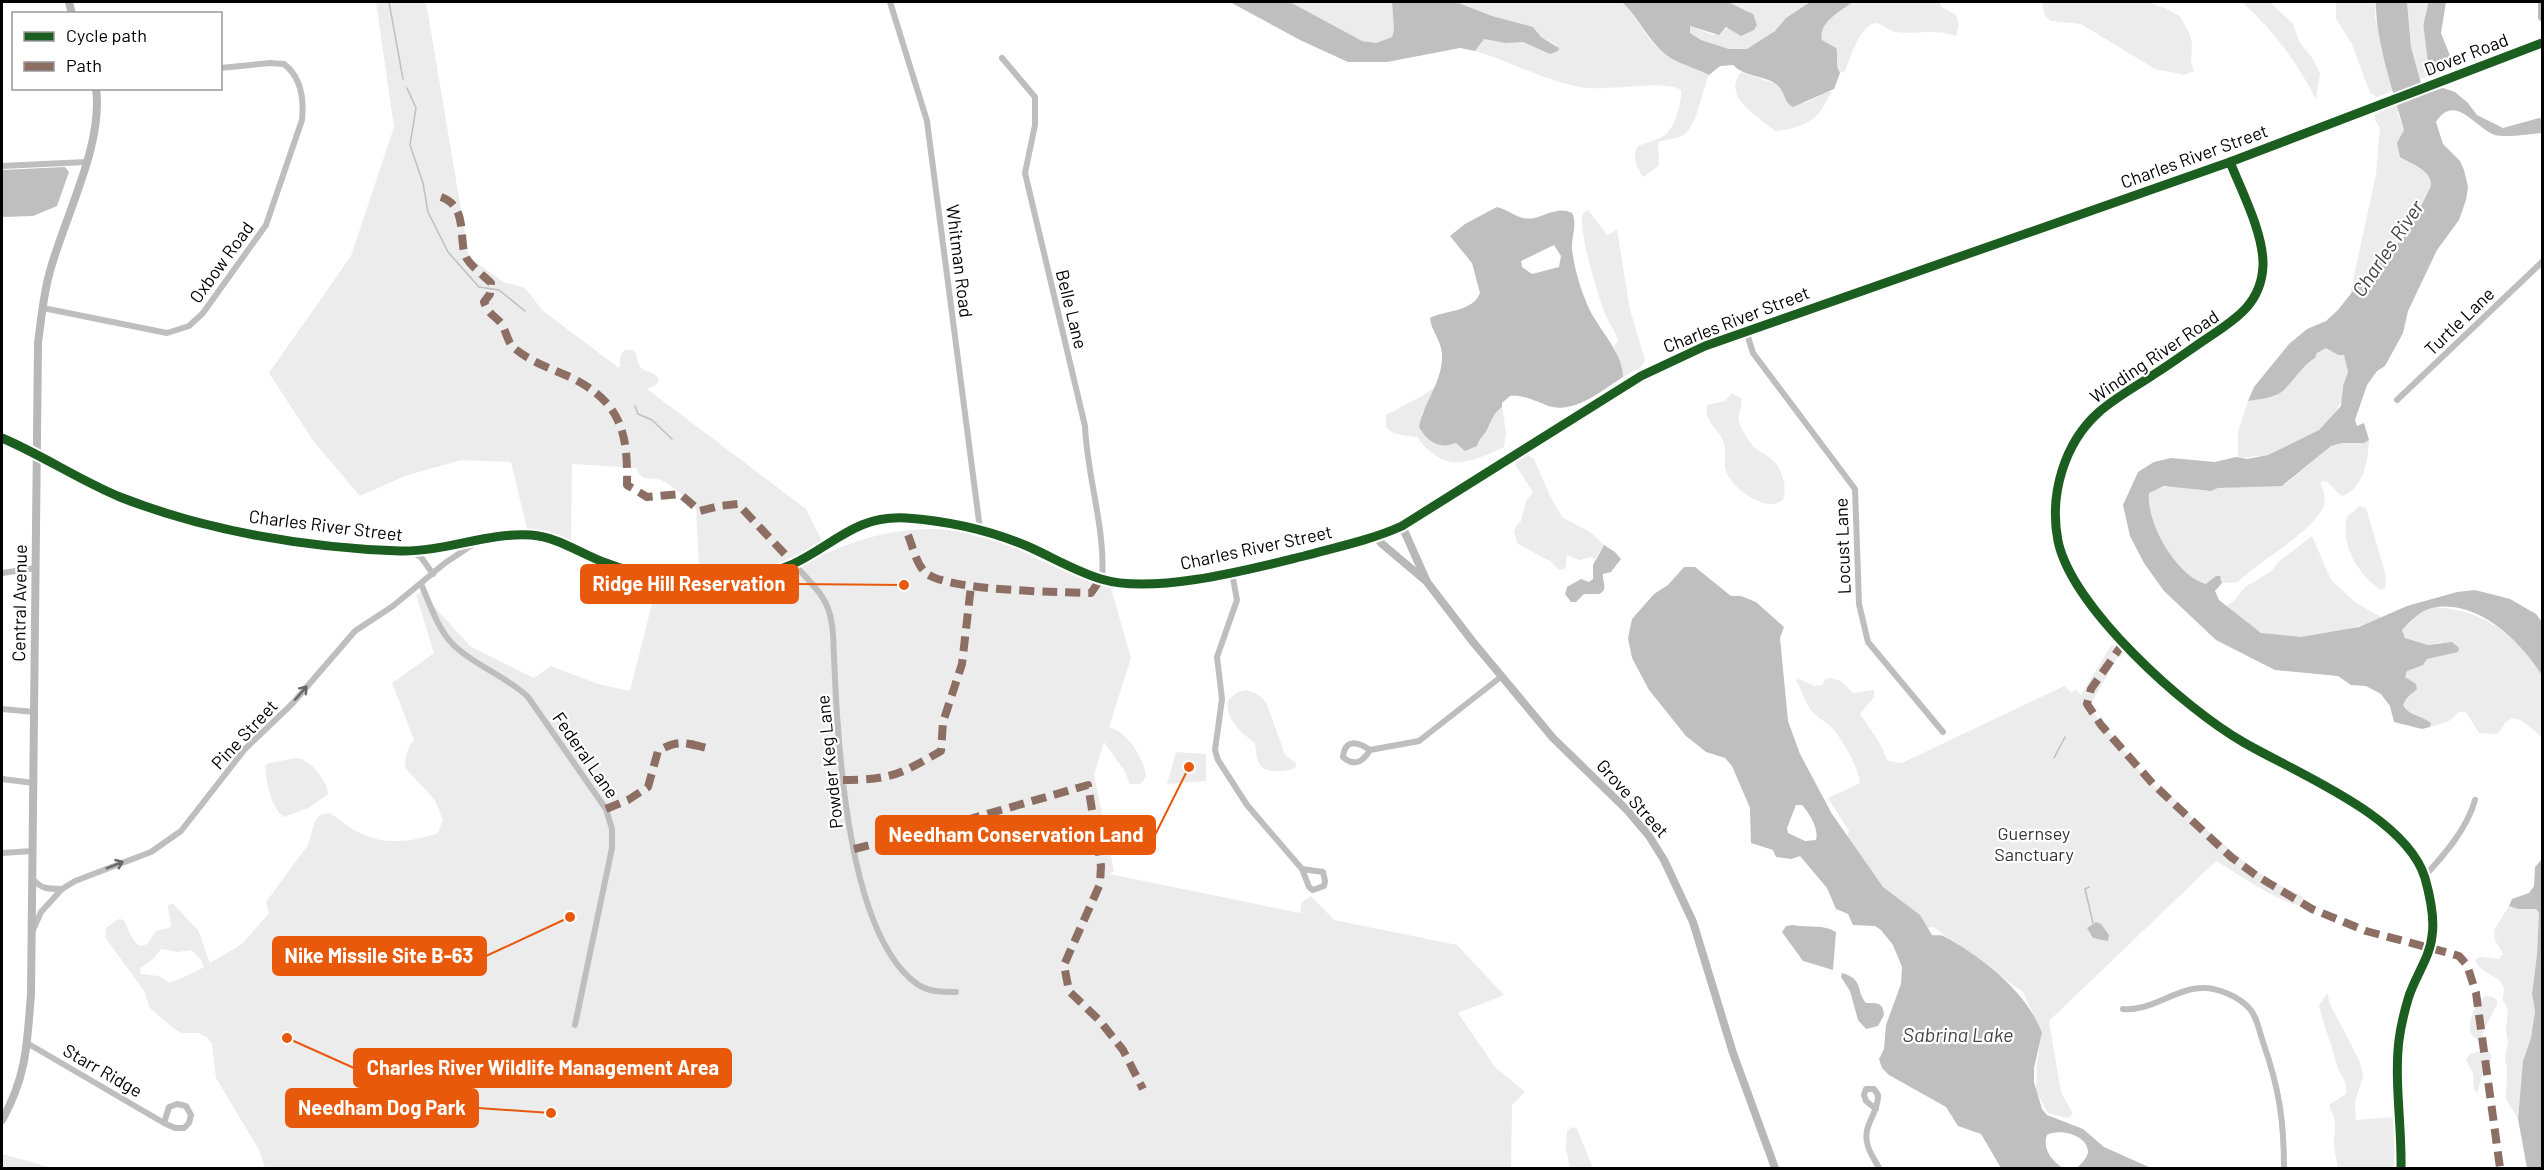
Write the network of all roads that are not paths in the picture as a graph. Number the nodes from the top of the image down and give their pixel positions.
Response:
1 (890, 2) edge
2 (2542, 2) edge
3 (2542, 16) edge
4 (2542, 43) edge
5 (1002, 58) dead end
6 (222, 68) edge
7 (96, 90) edge
8 (2402, 96) joint
9 (86, 162) junction
10 (2230, 162) junction
11 (2, 166) edge
12 (2542, 262) edge
13 (43, 308) junction
14 (1748, 330) junction
15 (2397, 400) dead end
16 (2, 438) edge
17 (35, 455) junction
18 (1402, 526) junction
19 (980, 529) junction
20 (1377, 537) junction
21 (477, 542) junction
22 (409, 551) junction
23 (794, 564) junction
24 (36, 568) junction
25 (2, 573) edge
26 (1232, 573) junction
27 (433, 574) junction
28 (1102, 579) junction
29 (1427, 582) junction
30 (421, 584) junction
31 (1502, 676) junction
32 (2, 710) edge
33 (35, 712) junction
34 (1943, 732) dead end
35 (1370, 750) dead end
36 (2, 779) edge
37 (34, 783) junction
38 (2475, 800) dead end
39 (33, 851) junction
40 (2, 853) edge
41 (1302, 869) dead end
42 (2424, 877) junction
43 (33, 879) junction
44 (62, 889) junction
45 (32, 930) junction
46 (956, 992) dead end
47 (2123, 1009) dead end
48 (575, 1025) dead end
49 (27, 1043) junction
50 (1876, 1109) dead end
51 (2, 1120) edge
52 (164, 1123) junction
53 (1775, 1168) edge
54 (1879, 1168) edge
55 (2284, 1168) edge
56 (2401, 1168) edge

1 - 19 street, Whitman Road
2 - 3 street
4 - 8 street, Dover Road
5 - 28 street, Belle Lane
6 - 13 street, Oxbow Road
7 - 9 street, Central Avenue
8 - 10 street, Charles River Street
9 - 11 street
9 - 13 street, Central Avenue
10 - 14 street, Charles River Street
10 - 42 street, Winding River Road
12 - 15 street, Turtle Lane
13 - 17 street, Central Avenue
14 - 18 street, Charles River Street
14 - 34 street, Locust Lane
16 - 17 street, Charles River Street
17 - 22 street, Charles River Street
17 - 24 street, Central Avenue
18 - 20 street, Charles River Street
18 - 29 street, Grove Street
19 - 23 street, Charles River Street
19 - 28 street, Charles River Street
20 - 26 street, Charles River Street
20 - 29 street
21 - 22 street, Charles River Street
21 - 23 street, Charles River Street
21 - 27 street, Pine Street
22 - 27 street
23 - 46 street, Powder Keg Lane
24 - 25 street
24 - 33 street, Central Avenue
26 - 28 street, Charles River Street
26 - 41 street
27 - 30 street, Pine Street
29 - 31 street, Grove Street
44 -> 30 street, Pine Street
30 - 48 street, Federal Lane
31 - 35 street
31 - 53 street, Grove Street
32 - 33 street
33 - 37 street, Central Avenue
36 - 37 street
37 - 39 street, Central Avenue
38 - 42 street
39 - 40 street
39 - 43 street, Central Avenue
42 - 56 street, Winding River Road
43 - 44 street
43 - 45 street, Central Avenue
44 - 45 street, Pine Street
45 - 49 street, Central Avenue
47 - 55 street
49 - 51 street, Central Avenue
49 - 52 street, Starr Ridge
50 - 54 street
52 - 52 street

